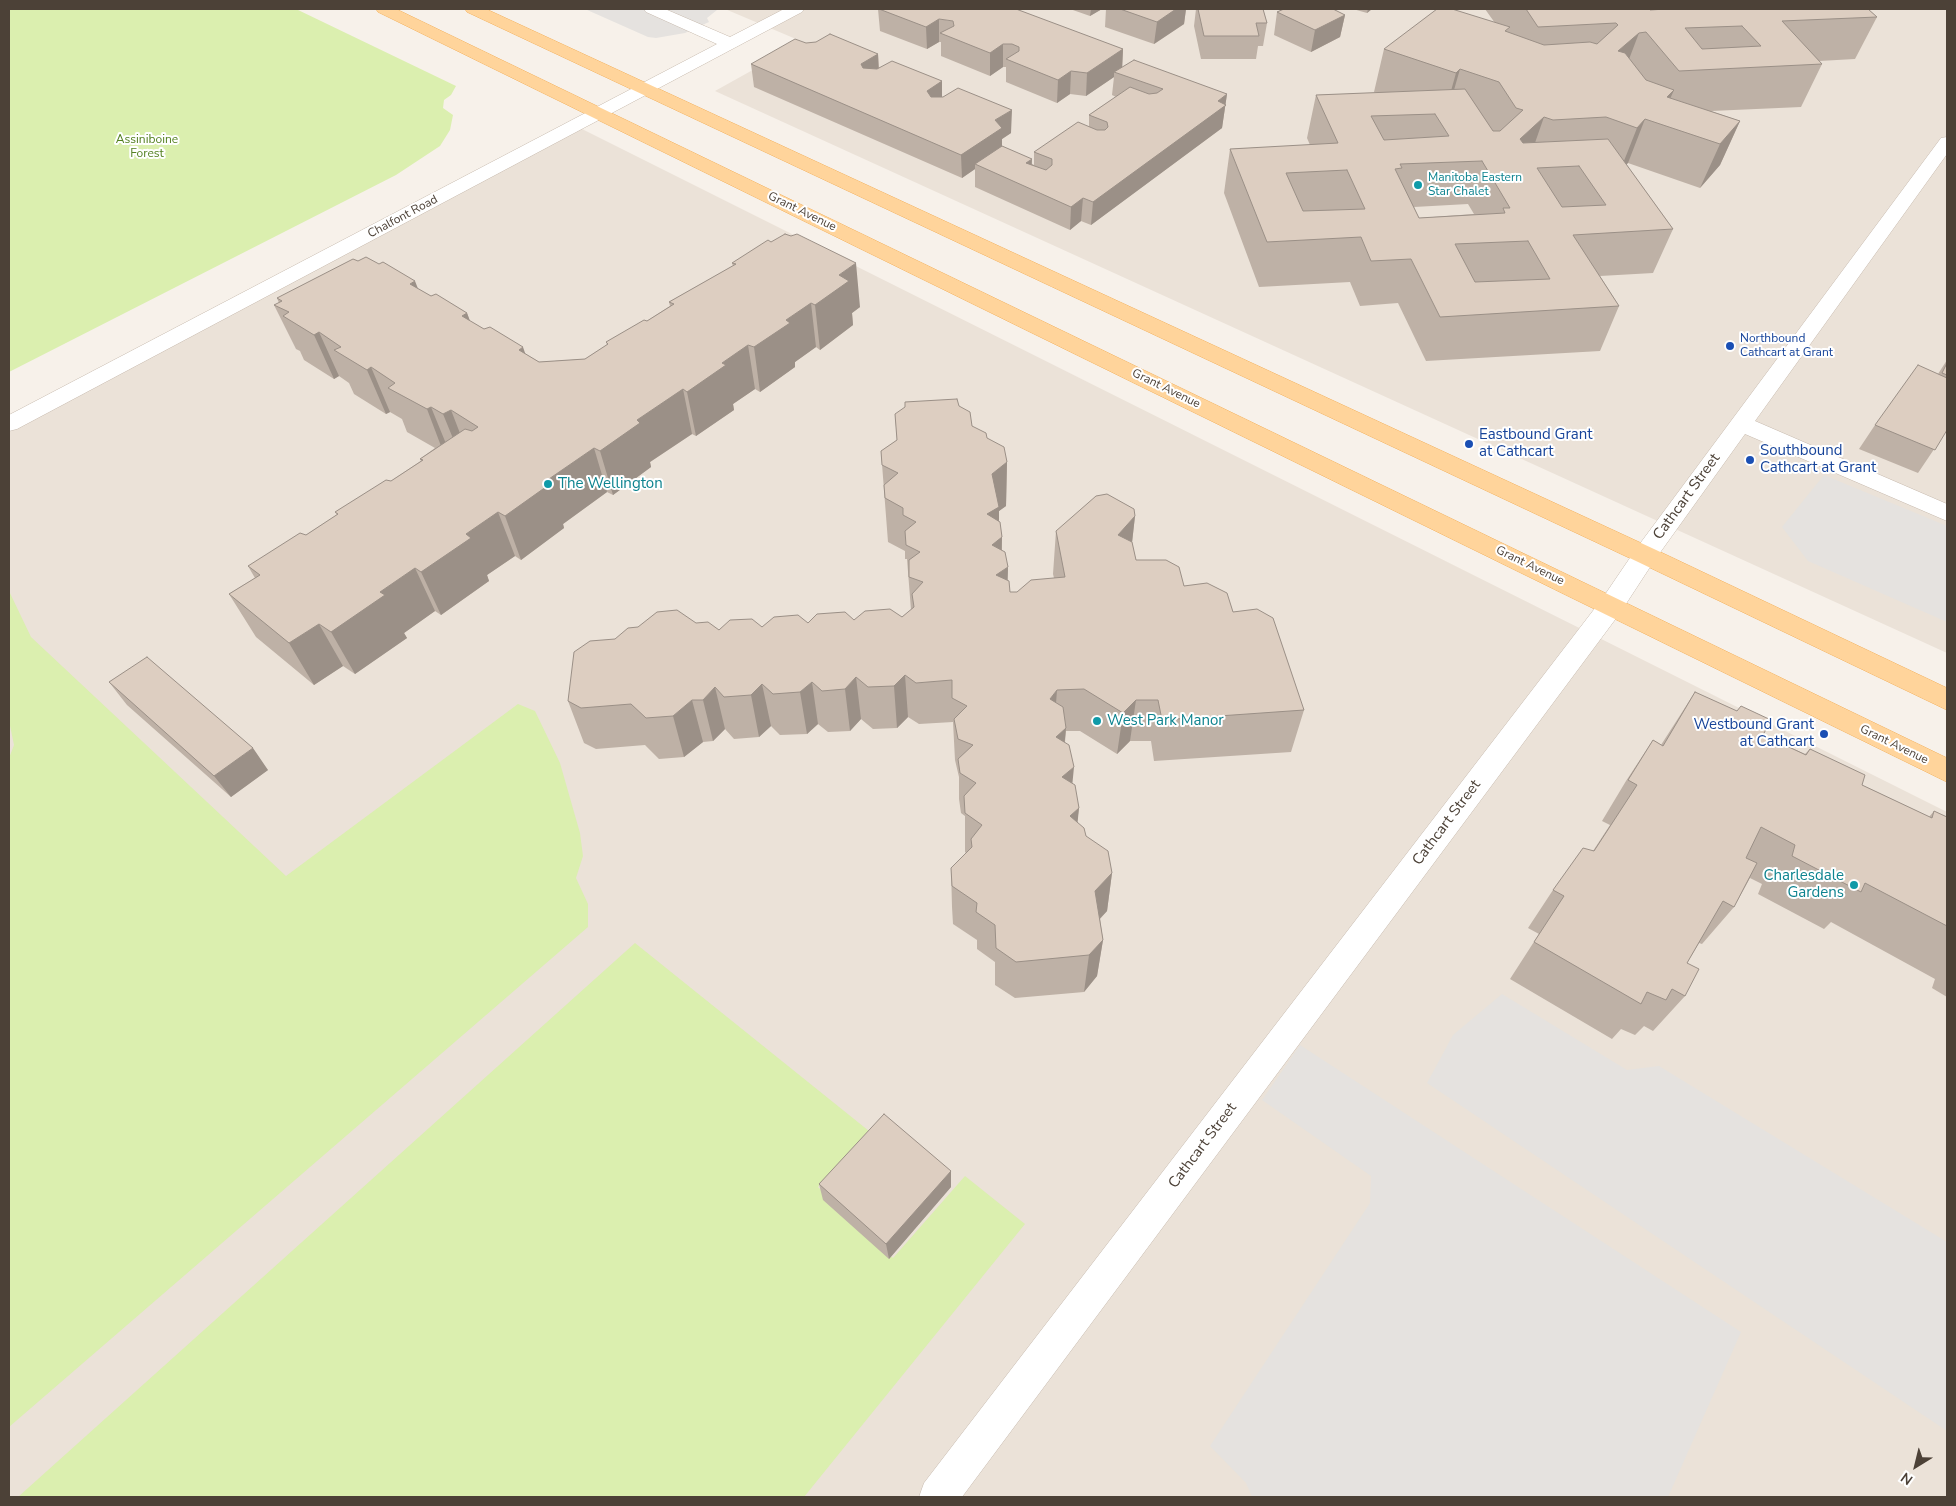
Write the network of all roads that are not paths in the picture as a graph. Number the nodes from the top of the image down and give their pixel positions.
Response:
1 (384, 9) edge
2 (473, 9) edge
3 (652, 9) edge
4 (796, 9) edge
5 (730, 43) junction
6 (644, 88) junction
7 (599, 113) junction
8 (1947, 142) edge
9 (9, 424) edge
10 (1741, 424) junction
11 (1947, 513) edge
12 (1645, 555) junction
13 (1611, 606) junction
14 (1947, 700) edge
15 (1947, 771) edge
16 (938, 1497) edge

1 - 7 main road, Grant Avenue
2 - 6 main road
3 - 5 street
4 - 5 street, Chalfont Road
5 - 6 street, Chalfont Road
6 - 7 street, Chalfont Road
6 - 12 main road
7 - 9 street, Chalfont Road
7 - 13 main road, Grant Avenue
8 - 10 street, Cathcart Street
10 - 11 street
10 - 12 street, Cathcart Street
12 - 13 street, Cathcart Street
12 - 14 main road
13 - 15 main road, Grant Avenue
13 - 16 street, Cathcart Street

